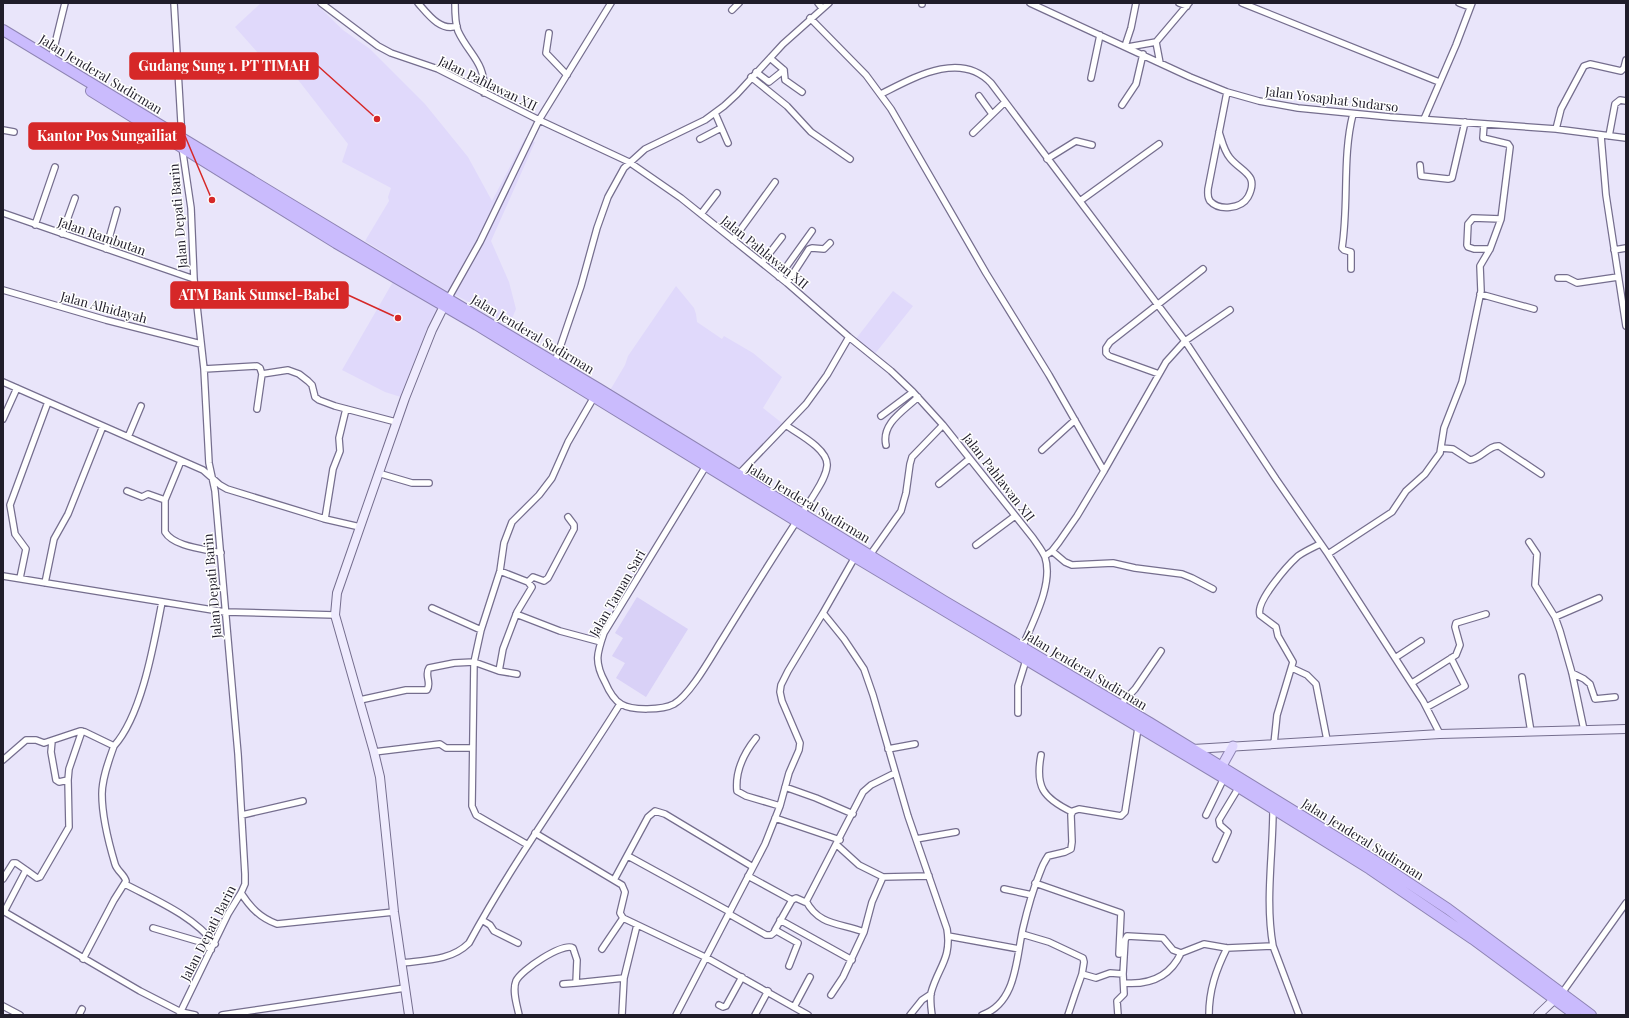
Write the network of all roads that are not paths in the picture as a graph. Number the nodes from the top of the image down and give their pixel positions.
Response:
1 (65, 3) edge
2 (174, 3) edge
3 (321, 3) edge
4 (418, 3) edge
5 (455, 3) edge
6 (611, 3) edge
7 (739, 3) edge
8 (829, 3) edge
9 (1030, 3) edge
10 (1136, 3) edge
11 (1179, 3) edge
12 (1242, 3) edge
13 (1460, 3) edge
14 (328, 5) edge
15 (820, 5) edge
16 (1188, 5) edge
17 (1471, 5) edge
18 (732, 10) dead end
19 (810, 18) junction
20 (457, 26) junction
21 (3, 30) edge
22 (549, 33) dead end
23 (1100, 35) junction
24 (3, 36) edge
25 (1156, 42) junction
26 (1126, 46) junction
27 (1143, 54) junction
28 (770, 58) junction
29 (52, 60) junction
30 (1626, 60) edge
31 (1160, 63) junction
32 (784, 70) junction
33 (756, 72) junction
34 (567, 75) junction
35 (751, 77) junction
36 (1091, 78) dead end
37 (1439, 82) junction
38 (802, 92) dead end
39 (1227, 92) junction
40 (484, 93) junction
41 (881, 94) junction
42 (979, 96) dead end
43 (1626, 101) edge
44 (1006, 102) junction
45 (1122, 105) dead end
46 (716, 113) junction
47 (992, 114) junction
48 (1352, 119) junction
49 (1424, 119) junction
50 (539, 120) junction
51 (1484, 124) junction
52 (721, 128) junction
53 (1464, 128) junction
54 (1556, 129) junction
55 (3, 130) edge
56 (14, 132) dead end
57 (1219, 132) junction
58 (973, 133) dead end
59 (1601, 136) junction
60 (1609, 136) junction
61 (1626, 138) edge
62 (700, 139) dead end
63 (182, 142) junction
64 (728, 143) dead end
65 (1159, 144) dead end
66 (1092, 145) dead end
67 (850, 159) dead end
68 (1048, 159) junction
69 (629, 162) junction
70 (1420, 165) dead end
71 (55, 167) dead end
72 (775, 182) dead end
73 (717, 193) dead end
74 (76, 198) dead end
75 (1080, 201) junction
76 (117, 210) dead end
77 (3, 213) edge
78 (701, 214) junction
79 (1501, 219) junction
80 (35, 225) junction
81 (812, 231) dead end
82 (62, 234) junction
83 (782, 237) dead end
84 (733, 240) junction
85 (830, 243) dead end
86 (1626, 248) edge
87 (106, 249) junction
88 (1490, 250) junction
89 (1614, 250) junction
90 (762, 263) junction
91 (1203, 269) dead end
92 (1351, 269) dead end
93 (779, 277) junction
94 (1618, 277) junction
95 (1558, 278) dead end
96 (194, 279) junction
97 (787, 283) junction
98 (3, 290) edge
99 (1480, 294) junction
100 (446, 302) junction
101 (1157, 305) junction
102 (1534, 309) dead end
103 (1230, 310) dead end
104 (1626, 326) edge
105 (849, 337) junction
106 (1185, 341) junction
107 (201, 344) junction
108 (555, 362) junction
109 (204, 369) junction
110 (262, 374) junction
111 (1159, 374) junction
112 (3, 382) edge
113 (17, 388) junction
114 (913, 392) junction
115 (594, 397) junction
116 (918, 397) junction
117 (48, 402) junction
118 (142, 406) dead end
119 (258, 409) dead end
120 (346, 409) junction
121 (881, 416) dead end
122 (3, 419) edge
123 (1075, 420) junction
124 (396, 422) junction
125 (943, 425) junction
126 (103, 426) junction
127 (787, 426) junction
128 (128, 437) junction
129 (886, 444) dead end
130 (1441, 448) junction
131 (1042, 450) dead end
132 (969, 459) junction
133 (181, 461) junction
134 (706, 466) junction
135 (1104, 471) junction
136 (378, 473) junction
137 (1541, 474) dead end
138 (738, 475) junction
139 (212, 477) junction
140 (429, 482) dead end
141 (939, 484) dead end
142 (126, 490) dead end
143 (166, 500) junction
144 (1015, 516) junction
145 (568, 517) dead end
146 (799, 517) junction
147 (325, 519) junction
148 (360, 527) junction
149 (1529, 542) dead end
150 (1320, 544) junction
151 (976, 545) dead end
152 (1052, 551) junction
153 (221, 553) junction
154 (1328, 554) junction
155 (870, 555) junction
156 (1044, 556) junction
157 (855, 557) junction
158 (500, 571) junction
159 (3, 576) edge
160 (20, 578) junction
161 (528, 582) junction
162 (45, 583) junction
163 (1213, 589) dead end
164 (1599, 598) dead end
165 (162, 602) junction
166 (432, 608) dead end
167 (225, 612) junction
168 (823, 613) junction
169 (516, 614) junction
170 (1486, 614) dead end
171 (335, 615) junction
172 (1554, 617) junction
173 (480, 630) junction
174 (1421, 641) dead end
175 (601, 642) junction
176 (1022, 648) junction
177 (1161, 651) dead end
178 (1395, 658) junction
179 (1451, 658) junction
180 (1026, 660) junction
181 (474, 662) junction
182 (1292, 668) junction
183 (499, 671) junction
184 (1572, 673) junction
185 (517, 674) dead end
186 (1522, 677) dead end
187 (1065, 678) junction
188 (1412, 683) junction
189 (1616, 697) dead end
190 (360, 700) junction
191 (620, 704) junction
192 (1120, 705) junction
193 (1427, 707) junction
194 (1018, 713) dead end
195 (1144, 724) junction
196 (1626, 729) edge
197 (1584, 730) junction
198 (82, 731) junction
199 (1531, 732) junction
200 (1440, 734) junction
201 (756, 738) dead end
202 (1326, 740) junction
203 (52, 741) junction
204 (915, 744) dead end
205 (1274, 744) junction
206 (114, 746) junction
207 (1233, 746) junction
208 (472, 748) junction
209 (888, 749) junction
210 (1193, 749) junction
211 (374, 752) junction
212 (1041, 755) dead end
213 (3, 760) edge
214 (1221, 773) junction
215 (895, 774) junction
216 (68, 780) junction
217 (785, 787) junction
218 (1239, 787) junction
219 (303, 801) dead end
220 (780, 806) junction
221 (1273, 809) junction
222 (1072, 812) junction
223 (853, 814) junction
224 (242, 815) junction
225 (1206, 815) dead end
226 (775, 818) junction
227 (956, 832) dead end
228 (535, 834) junction
229 (916, 839) junction
230 (838, 842) junction
231 (528, 846) junction
232 (628, 856) junction
233 (1216, 859) dead end
234 (753, 867) junction
235 (26, 870) junction
236 (748, 876) junction
237 (929, 876) junction
238 (883, 877) junction
239 (3, 879) edge
240 (614, 880) junction
241 (1036, 883) junction
242 (125, 884) junction
243 (1414, 885) junction
244 (1004, 889) dead end
245 (241, 893) junction
246 (1408, 894) junction
247 (1032, 895) junction
248 (792, 900) junction
249 (806, 901) junction
250 (1626, 903) edge
251 (3, 912) edge
252 (394, 912) junction
253 (730, 913) junction
254 (623, 918) junction
255 (482, 920) junction
256 (780, 920) junction
257 (637, 925) junction
258 (153, 928) dead end
259 (776, 931) junction
260 (864, 932) junction
261 (1022, 934) junction
262 (948, 936) junction
263 (1123, 937) junction
264 (214, 942) junction
265 (204, 943) junction
266 (518, 943) dead end
267 (1273, 946) junction
268 (1227, 948) junction
269 (602, 949) dead end
270 (1018, 949) junction
271 (211, 950) junction
272 (1181, 953) junction
273 (1119, 954) dead end
274 (707, 958) junction
275 (83, 959) junction
276 (852, 960) junction
277 (401, 963) junction
278 (789, 966) dead end
279 (1082, 974) junction
280 (1123, 974) junction
281 (742, 977) junction
282 (810, 977) dead end
283 (624, 978) junction
284 (576, 983) junction
285 (1124, 983) junction
286 (563, 984) dead end
287 (405, 988) junction
288 (768, 991) junction
289 (931, 994) junction
290 (831, 995) dead end
291 (1558, 996) junction
292 (719, 1005) dead end
293 (3, 1006) edge
294 (794, 1007) junction
295 (82, 1009) dead end
296 (180, 1013) edge
297 (994, 1013) edge
298 (20, 1015) edge
299 (79, 1015) edge
300 (195, 1015) edge
301 (222, 1015) edge
302 (409, 1015) edge
303 (519, 1015) edge
304 (622, 1015) edge
305 (676, 1015) edge
306 (755, 1015) edge
307 (808, 1015) edge
308 (910, 1015) edge
309 (932, 1015) edge
310 (982, 1015) edge
311 (1068, 1015) edge
312 (1118, 1015) edge
313 (1209, 1015) edge
314 (1299, 1015) edge
315 (1539, 1015) edge
316 (1576, 1015) edge
317 (1591, 1015) edge

1 - 29 street
2 - 63 street, Jalan Depati Barin
3 - 14 street, Jalan Pahlawan XII
4 - 20 street
5 - 20 street
6 - 34 street
7 - 18 street
8 - 15 street
9 - 23 street, Jalan Yosaphat Sudarso
10 - 26 street
11 - 16 street
12 - 37 street
13 - 17 street
14 - 40 street, Jalan Pahlawan XII
15 - 19 street
16 - 25 street
17 - 37 street
19 - 28 street
19 - 41 street
20 - 40 street
21 - 29 highway, Jalan Jenderal Sudirman
22 - 34 street
23 - 26 street, Jalan Yosaphat Sudarso
23 - 36 street
24 - 63 highway, Jalan Jenderal Sudirman
25 - 26 street
25 - 31 street
26 - 27 street, Jalan Yosaphat Sudarso
27 - 31 street, Jalan Yosaphat Sudarso
27 - 45 street
28 - 32 street
28 - 33 street
29 - 63 highway, Jalan Jenderal Sudirman
30 - 54 street
31 - 39 street, Jalan Yosaphat Sudarso
32 - 33 street
32 - 38 street
33 - 35 street
34 - 50 street
35 - 46 street
35 - 67 street
37 - 49 street
39 - 48 street, Jalan Yosaphat Sudarso
39 - 57 street
40 - 50 street, Jalan Pahlawan XII
41 - 44 street
41 - 123 street
42 - 47 street
43 - 60 street
44 - 47 street
44 - 68 street
46 - 52 street
46 - 69 street
47 - 58 street
48 - 49 street, Jalan Yosaphat Sudarso
48 - 92 street
49 - 53 street, Jalan Yosaphat Sudarso
50 - 69 street, Jalan Pahlawan XII
50 - 100 street
51 - 53 street, Jalan Yosaphat Sudarso
51 - 54 street, Jalan Yosaphat Sudarso
51 - 79 street
52 - 62 street
52 - 64 street
53 - 70 street
54 - 59 street, Jalan Yosaphat Sudarso
55 - 56 street
57 - 57 street
59 - 60 street, Jalan Yosaphat Sudarso
59 - 89 street
60 - 61 street, Jalan Yosaphat Sudarso
63 - 96 street, Jalan Depati Barin
63 - 100 highway, Jalan Jenderal Sudirman
65 - 75 street
66 - 68 street
68 - 75 street
69 - 78 street, Jalan Pahlawan XII
69 - 108 street
71 - 80 street
72 - 84 street
73 - 78 street
74 - 82 street
75 - 101 street
76 - 87 street
77 - 80 street, Jalan Rambutan
78 - 84 street, Jalan Pahlawan XII
79 - 88 street
79 - 88 street
80 - 82 street, Jalan Rambutan
81 - 93 street
82 - 87 street, Jalan Rambutan
83 - 90 street
84 - 90 street, Jalan Pahlawan XII
85 - 97 street
86 - 89 street
87 - 96 street, Jalan Rambutan
88 - 99 street
89 - 94 street
90 - 93 street, Jalan Pahlawan XII
91 - 101 street
93 - 97 street, Jalan Pahlawan XII
94 - 95 street
94 - 104 street
96 - 107 street, Jalan Depati Barin
97 - 105 street, Jalan Pahlawan XII
98 - 107 street, Jalan Alhidayah
99 - 102 street
99 - 130 street
100 - 108 highway, Jalan Jenderal Sudirman
100 - 115 highway, Jalan Jenderal Sudirman
100 - 124 main road
101 - 106 street
101 - 111 street
103 - 106 street
105 - 114 street, Jalan Pahlawan XII
105 - 127 street
106 - 111 street
106 - 150 street
107 - 109 street, Jalan Depati Barin
108 - 138 highway, Jalan Jenderal Sudirman
109 - 110 street
109 - 139 street, Jalan Depati Barin
110 - 119 street
110 - 120 street
111 - 135 street
112 - 113 street
113 - 117 street
113 - 122 street
114 - 116 street, Jalan Pahlawan XII
114 - 121 street
115 - 134 highway, Jalan Jenderal Sudirman
115 - 158 street
116 - 125 street, Jalan Pahlawan XII
116 - 129 street
117 - 126 street
117 - 160 street
118 - 128 street
120 - 124 street
120 - 147 street
123 - 131 street
123 - 135 street
124 - 136 main road
125 - 132 street, Jalan Pahlawan XII
125 - 155 street
126 - 128 street
126 - 162 street
127 - 138 street
127 - 146 street
128 - 133 street
130 - 137 street
130 - 154 street
132 - 141 street
132 - 144 street, Jalan Pahlawan XII
133 - 139 street
133 - 143 street
134 - 146 highway, Jalan Jenderal Sudirman
134 - 175 street, Jalan Taman Sari
135 - 152 street
136 - 140 street
136 - 148 main road
138 - 146 highway, Jalan Jenderal Sudirman
139 - 147 street
139 - 153 street, Jalan Depati Barin
142 - 143 street
143 - 153 street
144 - 151 street
144 - 156 street, Jalan Pahlawan XII
145 - 161 street
146 - 155 highway, Jalan Jenderal Sudirman
146 - 157 highway, Jalan Jenderal Sudirman
146 - 191 street
147 - 148 street
148 - 171 main road
149 - 172 street
150 - 154 street
150 - 182 street
152 - 156 street
152 - 163 street
153 - 167 street, Jalan Depati Barin
154 - 178 street
155 - 176 highway, Jalan Jenderal Sudirman
156 - 176 street, Jalan Pahlawan XII
157 - 168 street
157 - 180 highway, Jalan Jenderal Sudirman
158 - 161 street
158 - 173 street
159 - 160 street
160 - 162 street
161 - 169 street
162 - 165 street
164 - 172 street
165 - 167 street
165 - 206 street
166 - 173 street
167 - 171 street
167 - 224 street, Jalan Depati Barin
168 - 209 street
168 - 217 street
169 - 175 street
169 - 183 street
170 - 179 street
171 - 190 main road
172 - 184 street
173 - 181 street
174 - 178 street
175 - 191 street, Jalan Taman Sari
176 - 187 highway, Jalan Jenderal Sudirman
177 - 192 street
178 - 188 street
179 - 188 street
179 - 193 street
180 - 187 highway, Jalan Jenderal Sudirman
180 - 194 street
181 - 183 street
181 - 190 street
181 - 208 street
182 - 202 street
182 - 205 street
183 - 185 street
184 - 189 street
184 - 197 street
186 - 199 street
187 - 192 highway, Jalan Jenderal Sudirman
187 - 195 highway, Jalan Jenderal Sudirman
188 - 193 street
190 - 211 main road
191 - 228 street
192 - 195 highway, Jalan Jenderal Sudirman
193 - 200 street
195 - 210 highway, Jalan Jenderal Sudirman
195 - 214 highway, Jalan Jenderal Sudirman
195 - 222 street
196 - 197 main road
197 - 199 main road
198 - 203 street
198 - 206 street
198 - 216 street
199 - 200 main road
200 - 202 main road
201 - 220 street
202 - 205 main road
203 - 213 street
203 - 216 street
204 - 209 street
205 - 207 main road
206 - 242 street
207 - 210 main road
207 - 214 main road
208 - 211 street
208 - 231 street
209 - 215 street
210 - 214 highway, Jalan Jenderal Sudirman
211 - 252 main road
212 - 222 street
214 - 218 highway, Jalan Jenderal Sudirman
214 - 225 street
214 - 243 highway, Jalan Jenderal Sudirman
215 - 223 street
215 - 229 street
216 - 235 street
217 - 220 street
217 - 223 street
218 - 221 highway, Jalan Jenderal Sudirman
218 - 233 street
219 - 224 street
220 - 226 street
221 - 246 highway, Jalan Jenderal Sudirman
221 - 267 street
222 - 241 street
223 - 230 street
224 - 245 street, Jalan Depati Barin
226 - 230 street
226 - 234 street
227 - 229 street
228 - 231 street
228 - 240 street
229 - 237 street
230 - 238 street
230 - 249 street
231 - 255 street
232 - 234 street
232 - 240 street
232 - 253 street
234 - 236 street
235 - 239 street
235 - 251 street
236 - 248 street
236 - 253 street
237 - 238 street
237 - 262 street
238 - 260 street
240 - 254 street
241 - 247 street
241 - 263 street
242 - 264 street
242 - 275 street
243 - 246 highway
243 - 291 highway, Jalan Jenderal Sudirman
244 - 247 street
245 - 252 street
245 - 264 street, Jalan Depati Barin
246 - 291 highway, Jalan Jenderal Sudirman
247 - 261 street
248 - 249 street
248 - 256 street
249 - 260 street
250 - 291 street
251 - 275 street
252 - 277 main road
253 - 259 street
253 - 274 street
254 - 257 street
254 - 269 street
255 - 266 street
255 - 277 street
256 - 259 street
256 - 276 street
257 - 274 street
257 - 283 street
258 - 265 street
259 - 278 street
260 - 276 street
261 - 270 street
261 - 279 street
262 - 270 street
262 - 289 street
263 - 272 street
263 - 273 street
263 - 280 street
264 - 265 street
264 - 271 street, Jalan Depati Barin
265 - 271 street
267 - 268 street
267 - 314 street
268 - 272 street
268 - 313 street
270 - 297 street
271 - 296 street, Jalan Depati Barin
272 - 285 street
274 - 281 street
274 - 305 street
275 - 296 street
276 - 290 street
277 - 287 main road
279 - 280 street
279 - 311 street
280 - 285 street
281 - 288 street
281 - 292 street
282 - 294 street
283 - 284 street
283 - 304 street
284 - 286 street
284 - 303 street
285 - 312 street
287 - 301 street
287 - 302 main road
288 - 294 street
288 - 306 street
289 - 308 street
289 - 309 street
291 - 315 main road
291 - 316 highway, Jalan Jenderal Sudirman
291 - 317 highway, Jalan Jenderal Sudirman
293 - 298 street
294 - 307 street
295 - 299 street
296 - 300 street
297 - 310 street

